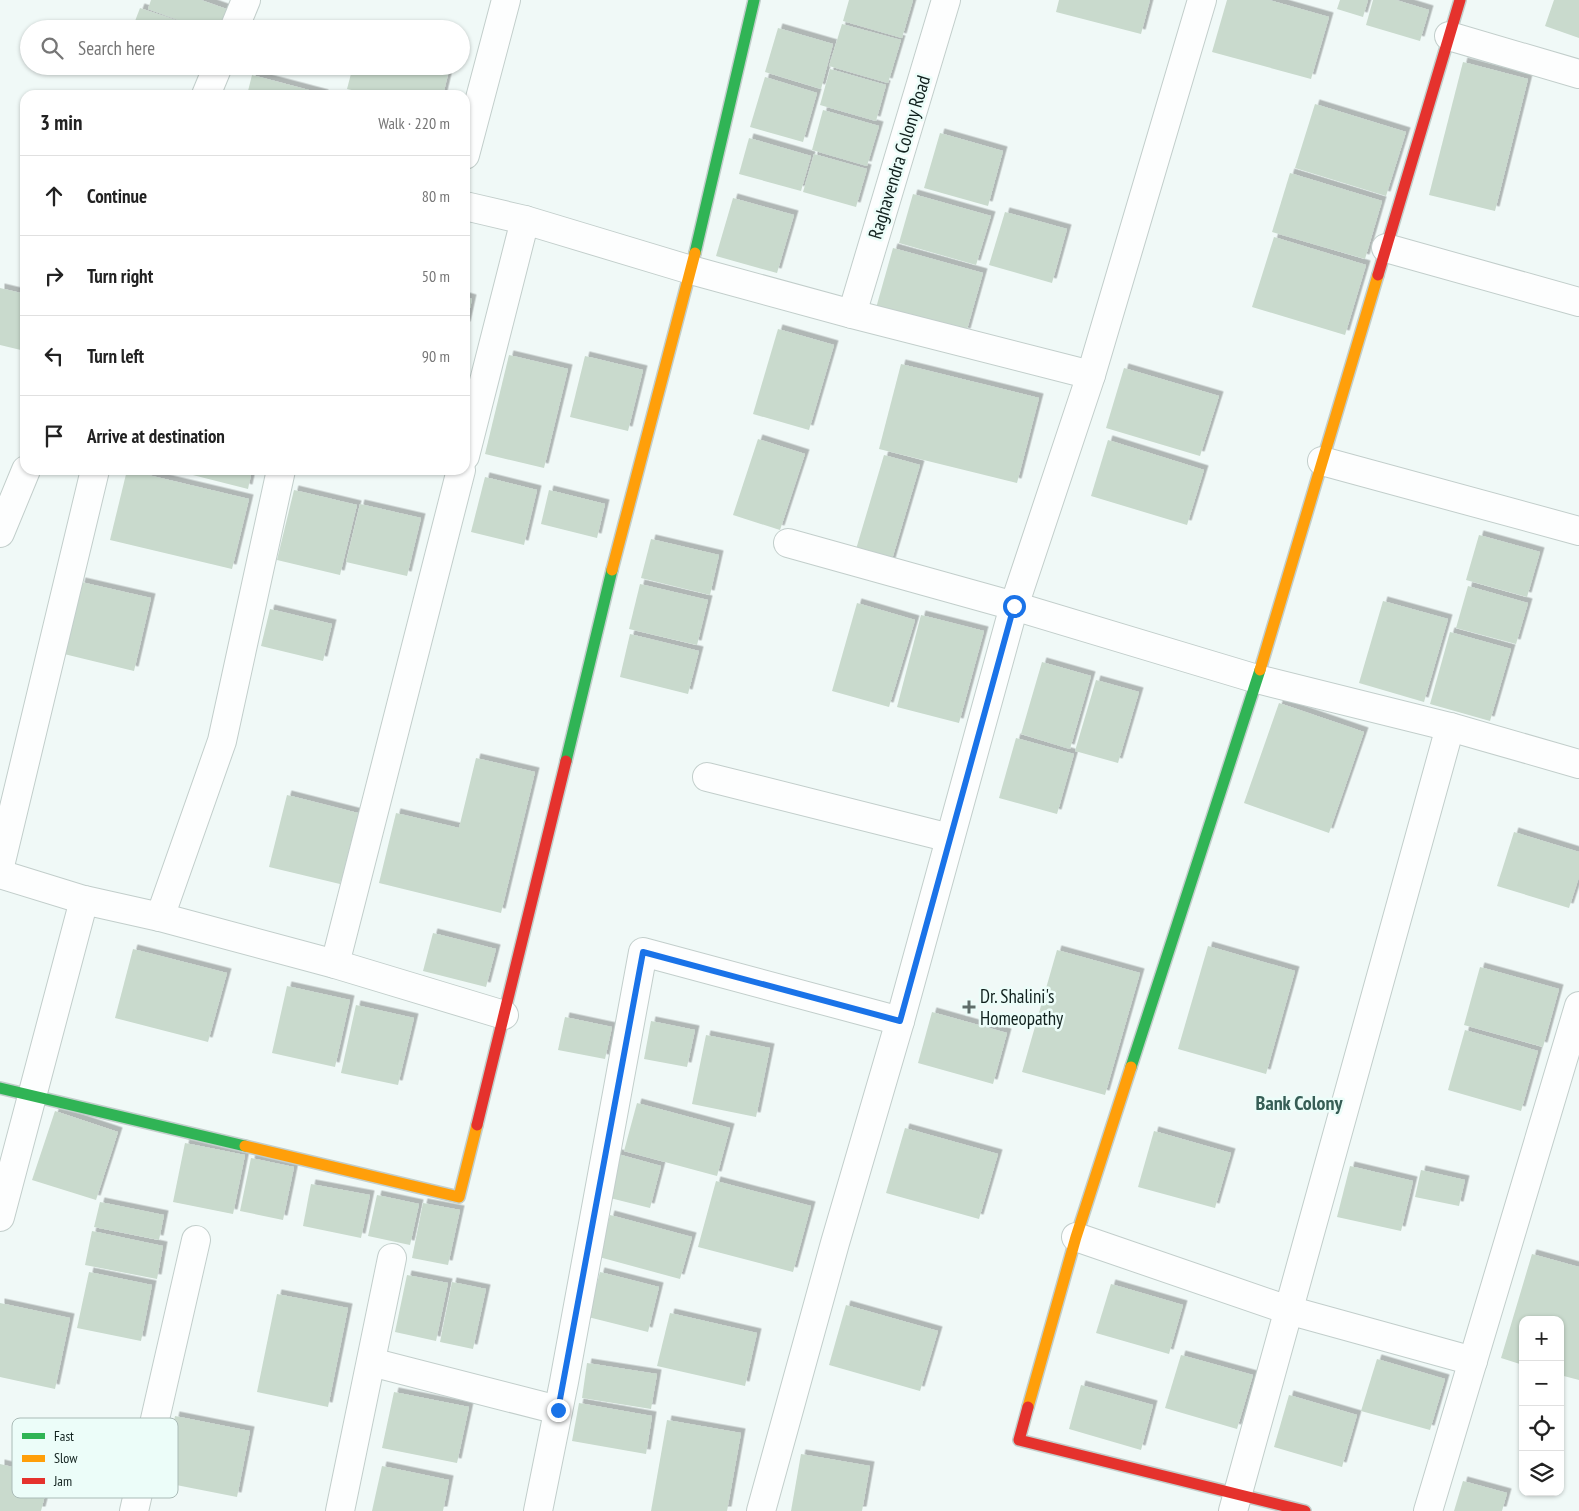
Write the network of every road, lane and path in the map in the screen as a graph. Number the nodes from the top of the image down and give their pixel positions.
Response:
1 (246, 0) edge
2 (506, 0) edge
3 (754, 0) edge
4 (946, 0) edge
5 (1202, 0) edge
6 (1460, 0) edge
7 (238, 20) edge
8 (1449, 36) junction
9 (1579, 74) edge
10 (214, 75) edge
11 (208, 90) edge
12 (470, 136) edge
13 (470, 207) edge
14 (526, 220) junction
15 (1386, 248) junction
16 (691, 270) junction
17 (1579, 302) edge
18 (852, 314) junction
19 (1091, 375) junction
20 (470, 437) edge
21 (1322, 461) junction
22 (24, 475) edge
23 (94, 475) edge
24 (280, 475) edge
25 (461, 475) edge
26 (1579, 531) edge
27 (0, 533) edge
28 (788, 543) dead end
29 (1014, 606) junction
30 (1257, 678) junction
31 (1450, 727) junction
32 (1579, 764) edge
33 (707, 777) dead end
34 (950, 838) junction
35 (0, 866) edge
36 (0, 874) edge
37 (84, 900) junction
38 (160, 916) junction
39 (335, 964) junction
40 (1579, 1006) edge
41 (504, 1015) junction
42 (900, 1021) junction
43 (0, 1088) edge
44 (32, 1095) junction
45 (0, 1217) edge
46 (1076, 1237) junction
47 (196, 1240) dead end
48 (392, 1258) dead end
49 (1288, 1310) junction
50 (1473, 1361) junction
51 (371, 1362) junction
52 (558, 1410) junction
53 (155, 1418) edge
54 (137, 1498) edge
55 (1236, 1503) edge
56 (134, 1511) edge
57 (340, 1511) edge
58 (538, 1511) edge
59 (761, 1511) edge
60 (1305, 1511) edge
61 (1428, 1511) edge

1 - 7 street
2 - 12 street
3 - 16 street
4 - 18 street, Raghavendra Colony Road
5 - 19 street
6 - 8 street
8 - 9 street
8 - 15 street
10 - 11 street
13 - 14 street
14 - 16 street
14 - 20 street
15 - 17 street
15 - 21 street
16 - 18 street
16 - 41 street
18 - 19 street
19 - 29 street
21 - 26 street
21 - 30 street
22 - 27 street
23 - 35 street
24 - 38 street
25 - 39 street
28 - 29 street
29 - 30 street
29 - 34 street
30 - 31 street
30 - 46 street
31 - 32 street
31 - 49 street
33 - 34 street
34 - 42 street
36 - 37 street
37 - 38 street
37 - 44 street
38 - 39 street
39 - 41 street
40 - 50 street
41 - 44 street
42 - 52 street
42 - 59 street
43 - 44 street
44 - 45 street
46 - 49 street
46 - 55 street
47 - 53 street
48 - 51 street
49 - 50 street
49 - 55 street
50 - 61 street
51 - 52 street
51 - 57 street
52 - 58 street
54 - 56 street
55 - 60 street

